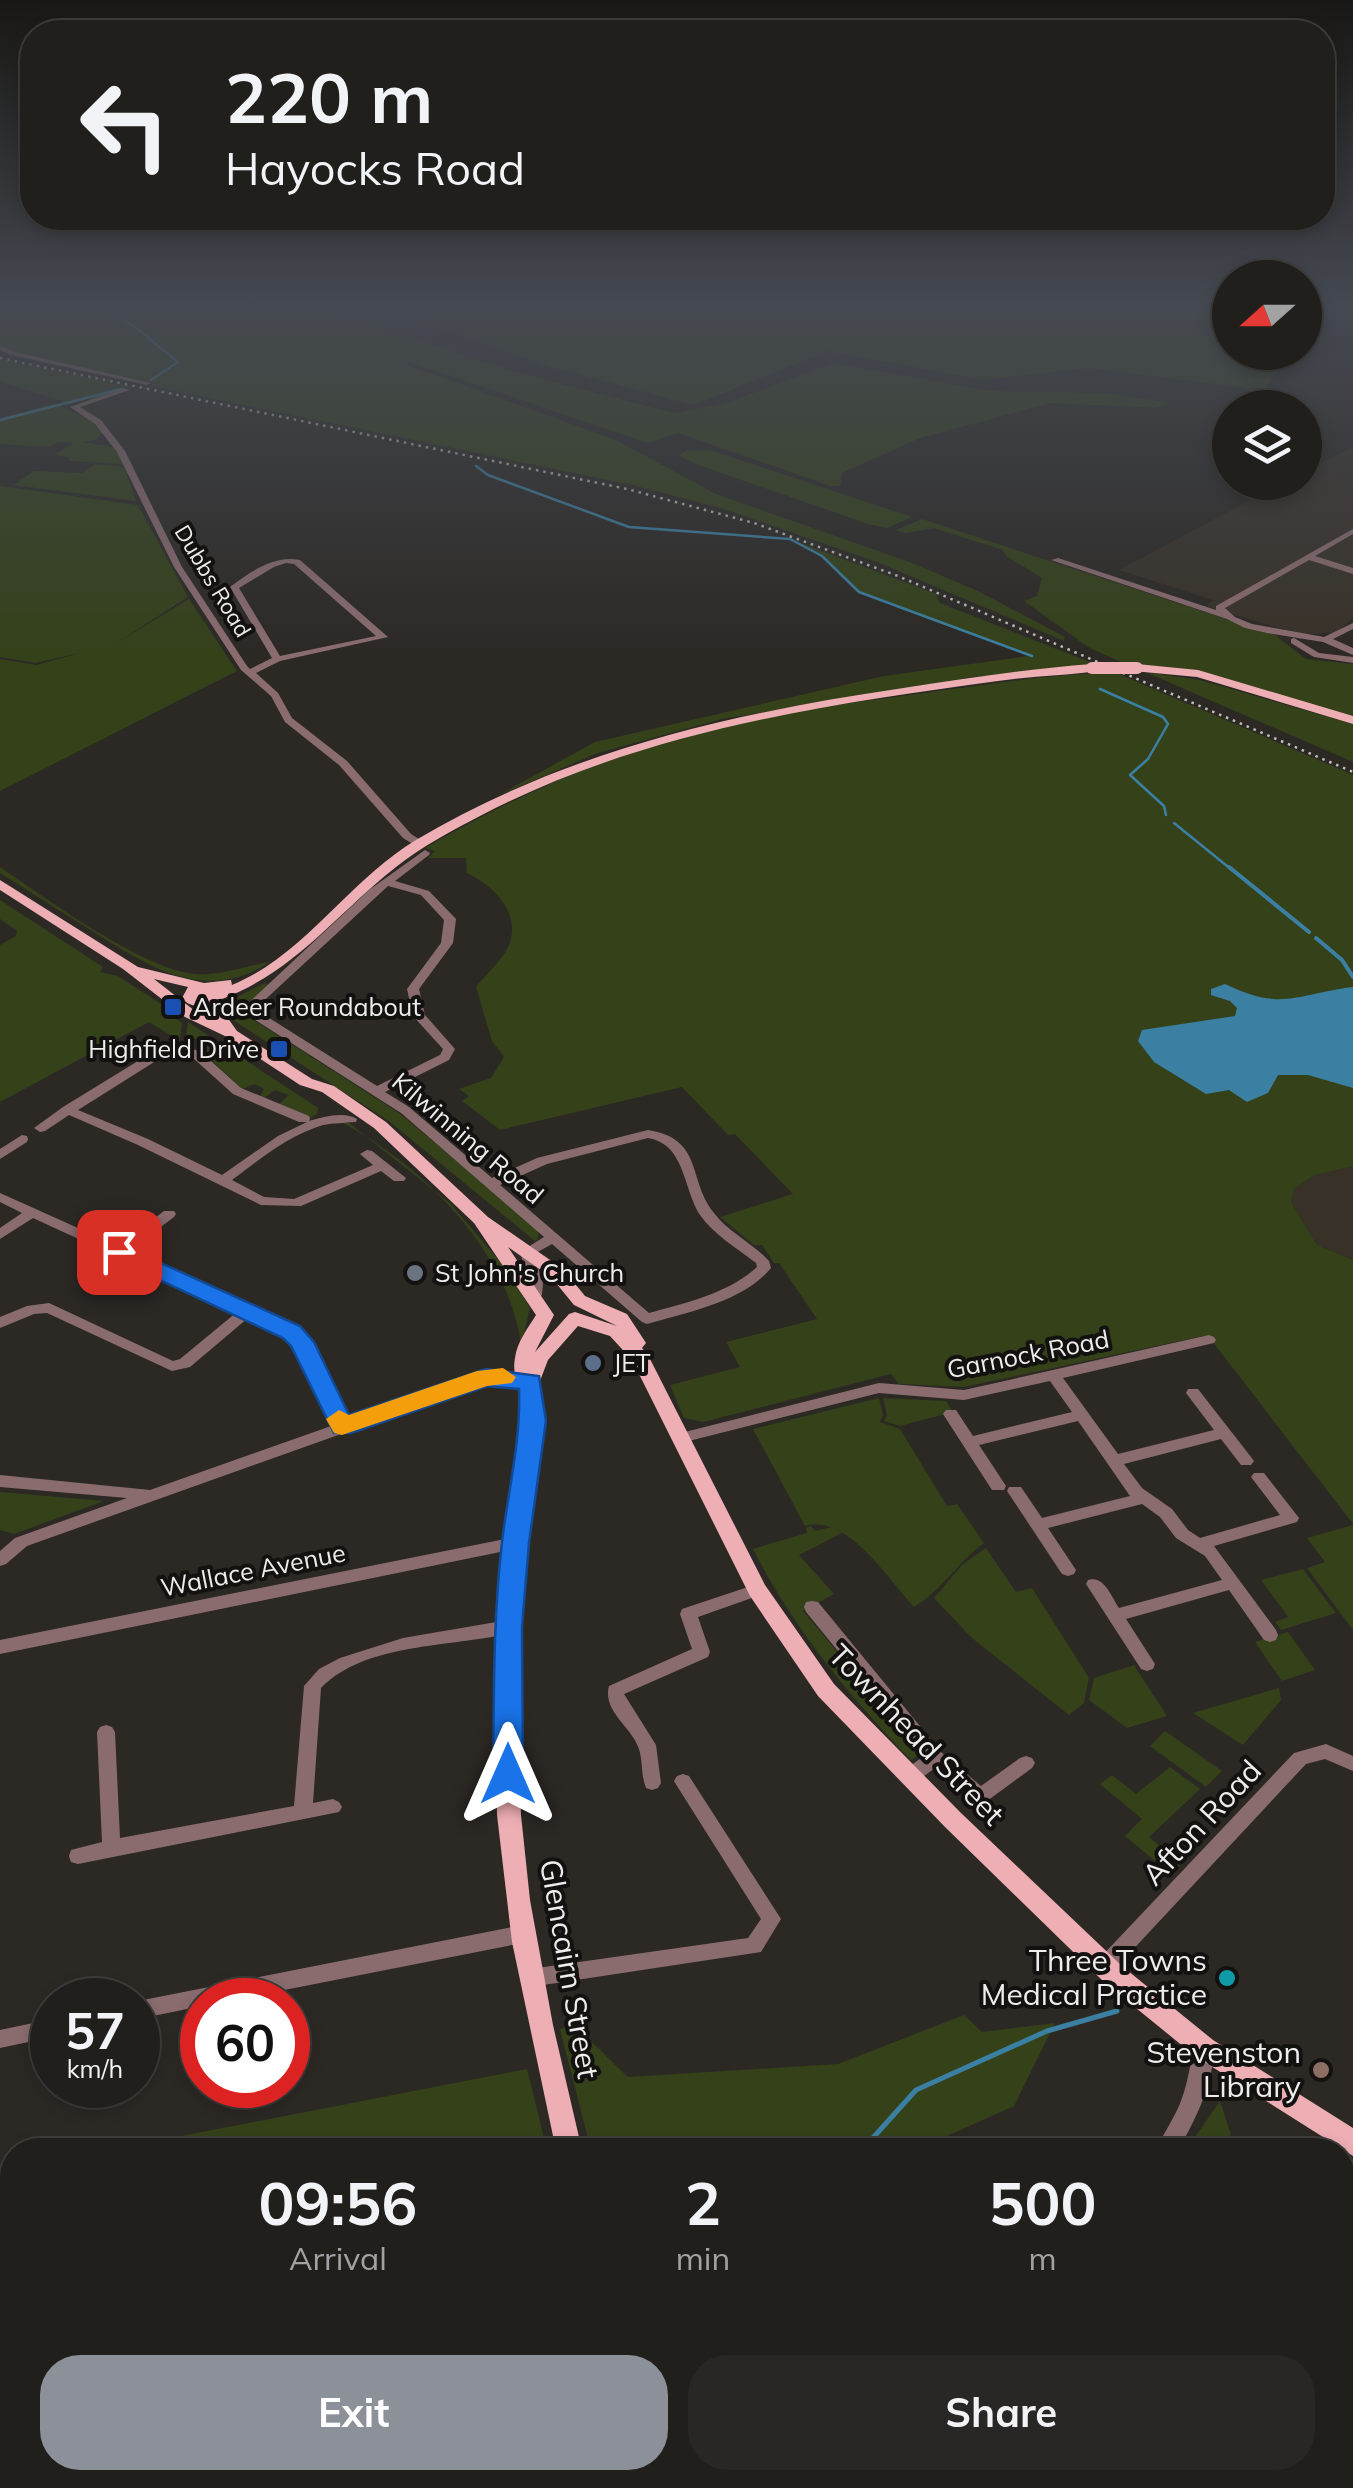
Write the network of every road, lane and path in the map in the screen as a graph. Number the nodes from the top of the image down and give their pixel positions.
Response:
1 (98, 422) edge
2 (1353, 531) edge
3 (1308, 557) junction
4 (1055, 560) dead end
5 (1353, 570) edge
6 (1226, 616) junction
7 (1351, 628) edge
8 (1280, 634) junction
9 (1319, 640) junction
10 (1306, 648) junction
11 (1351, 652) edge
12 (277, 659) junction
13 (250, 673) junction
14 (1353, 720) edge
15 (423, 848) junction
16 (386, 882) junction
17 (0, 884) edge
18 (128, 966) junction
19 (144, 980) junction
20 (201, 996) junction
21 (208, 1022) junction
22 (232, 1034) junction
23 (306, 1082) junction
24 (378, 1092) junction
25 (332, 1106) junction
26 (66, 1110) junction
27 (283, 1111) junction
28 (351, 1119) junction
29 (271, 1120) dead end
30 (311, 1120) junction
31 (40, 1128) dead end
32 (22, 1140) dead end
33 (397, 1145) junction
34 (367, 1154) dead end
35 (0, 1155) edge
36 (382, 1166) junction
37 (399, 1178) dead end
38 (223, 1182) junction
39 (492, 1183) junction
40 (0, 1197) edge
41 (32, 1212) junction
42 (168, 1214) dead end
43 (480, 1218) junction
44 (0, 1235) edge
45 (552, 1238) junction
46 (119, 1252) junction
47 (527, 1252) junction
48 (630, 1304) junction
49 (577, 1306) junction
50 (541, 1307) junction
51 (247, 1311) junction
52 (612, 1314) junction
53 (0, 1324) edge
54 (1208, 1340) dead end
55 (640, 1356) junction
56 (528, 1370) junction
57 (1053, 1374) junction
58 (1192, 1393) dead end
59 (951, 1414) dead end
60 (1081, 1415) junction
61 (342, 1426) junction
62 (1224, 1433) junction
63 (681, 1438) junction
64 (970, 1442) junction
65 (1114, 1461) junction
66 (1246, 1461) dead end
67 (1259, 1478) dead end
68 (0, 1481) edge
69 (998, 1486) dead end
70 (1015, 1491) dead end
71 (151, 1494) junction
72 (1144, 1498) junction
73 (1038, 1525) junction
74 (515, 1543) junction
75 (1199, 1544) junction
76 (3, 1551) edge
77 (1068, 1570) dead end
78 (1233, 1583) junction
79 (1094, 1584) dead end
80 (757, 1590) junction
81 (812, 1608) dead end
82 (1115, 1614) junction
83 (508, 1627) junction
84 (1270, 1634) dead end
85 (0, 1647) edge
86 (1147, 1664) dead end
87 (106, 1732) dead end
88 (936, 1758) junction
89 (1026, 1762) dead end
90 (1353, 1764) edge
91 (909, 1776) junction
92 (683, 1782) dead end
93 (652, 1783) dead end
94 (332, 1807) dead end
95 (303, 1812) junction
96 (111, 1848) junction
97 (78, 1856) dead end
98 (522, 1934) junction
99 (1104, 1966) junction
100 (530, 1978) junction
101 (160, 2006) edge
102 (30, 2033) edge
103 (0, 2039) edge
104 (1204, 2048) junction
105 (567, 2138) edge
106 (1174, 2138) edge
107 (1345, 2138) edge

1 - 13 street, Dubbs Road
2 - 3 street
3 - 5 street
3 - 6 street
4 - 6 street
6 - 8 street
7 - 9 street
7 - 11 street
8 - 9 street
8 - 10 street
9 - 10 street
9 - 11 street
10 - 11 street
12 - 12 street
12 - 13 street
13 - 15 street, Dubbs Road
14 - 15 main road, bridge
15 - 16 street
15 - 20 main road
16 - 24 street
16 - 24 street, Kilwinning Road
17 - 18 main road
18 - 19 main road
18 - 20 main road
19 - 20 main road
19 - 21 main road
20 - 21 main road
20 - 22 main road
21 - 22 main road
22 - 23 main road
23 - 25 main road
23 - 33 main road
24 - 39 street, Kilwinning Road
25 - 28 main road
25 - 30 street
26 - 27 street
26 - 31 street
26 - 38 street
27 - 29 street
27 - 30 street
28 - 30 street
28 - 33 main road
30 - 38 street
32 - 35 street
33 - 43 main road
34 - 36 street
36 - 37 street
36 - 38 street
39 - 45 street, Kilwinning Road
39 - 48 street, Kilwinning Road
40 - 41 street
41 - 44 street
41 - 46 street
42 - 46 street
43 - 47 main road
43 - 50 main road
45 - 47 street
45 - 48 street, Kilwinning Road
46 - 51 street
47 - 49 main road
47 - 50 street
48 - 52 street
49 - 50 main road
49 - 52 main road
49 - 55 main road, Townhead Street
49 - 56 main road
50 - 56 main road, Glencairn Street
51 - 53 street
51 - 61 street
52 - 55 main road, Townhead Street
54 - 57 street, Garnock Road
55 - 63 main road, Townhead Street
56 - 61 street
56 - 74 main road, Glencairn Street
57 - 60 street
57 - 63 street, Garnock Road
58 - 62 street
59 - 64 street
60 - 64 street
60 - 65 street
61 - 71 street
62 - 65 street
62 - 66 street
63 - 80 main road, Townhead Street
64 - 69 street
65 - 72 street
67 - 75 street
68 - 71 street
70 - 73 street
71 - 76 street
72 - 73 street
72 - 75 street
73 - 77 street
74 - 83 main road, Glencairn Street
74 - 85 street, Wallace Avenue
75 - 78 street
78 - 82 street
78 - 84 street
79 - 82 street
80 - 91 main road, Townhead Street
80 - 93 street
81 - 88 street
82 - 86 street
83 - 95 street
83 - 98 main road, Glencairn Street
87 - 96 street
88 - 89 street
88 - 91 street
90 - 99 street, Afton Road
91 - 99 main road, Townhead Street
92 - 100 street
94 - 95 street
95 - 96 street
96 - 97 street
98 - 100 main road, Glencairn Street
98 - 101 street
99 - 104 main road, Townhead Street
100 - 105 main road, Glencairn Street
102 - 103 street
104 - 106 street
104 - 107 main road, Townhead Street

